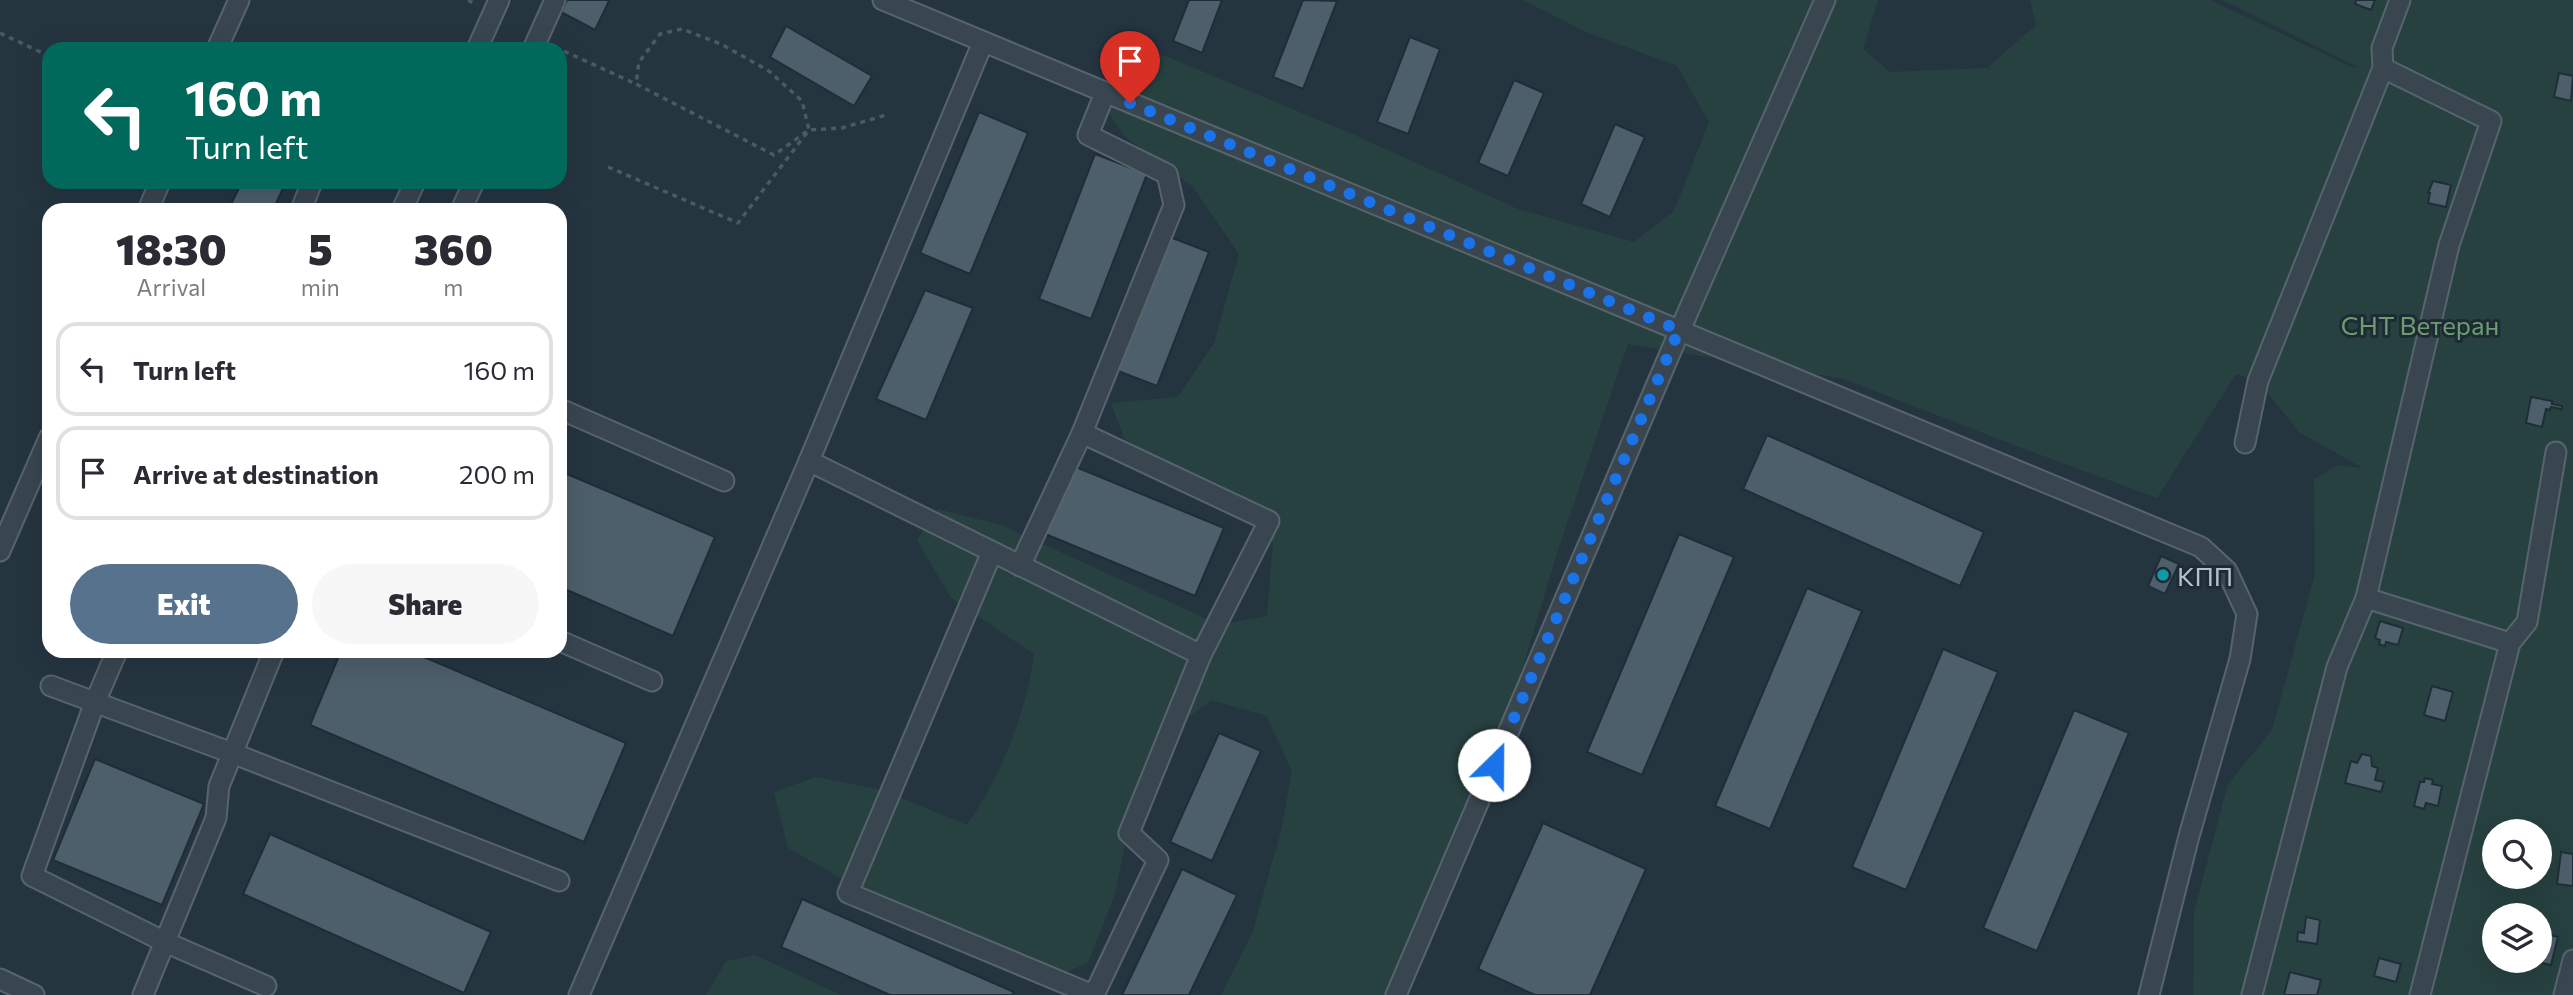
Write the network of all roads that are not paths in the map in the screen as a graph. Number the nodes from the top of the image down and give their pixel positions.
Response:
1 (239, 0) edge
2 (499, 0) edge
3 (555, 0) edge
4 (883, 0) edge
5 (1825, 0) edge
6 (2400, 0) edge
7 (220, 42) edge
8 (480, 42) edge
9 (536, 42) edge
10 (983, 42) junction
11 (2383, 68) junction
12 (1105, 93) junction
13 (1679, 330) junction
14 (567, 412) edge
15 (1082, 433) junction
16 (2245, 443) dead end
17 (2556, 452) dead end
18 (42, 454) edge
19 (809, 461) junction
20 (724, 481) dead end
21 (0, 551) edge
22 (992, 552) junction
23 (1020, 566) junction
24 (2366, 598) junction
25 (2511, 643) junction
26 (567, 644) edge
27 (1201, 655) junction
28 (114, 658) edge
29 (271, 658) edge
30 (652, 681) dead end
31 (51, 686) dead end
32 (95, 702) junction
33 (232, 753) junction
34 (559, 881) dead end
35 (165, 942) junction
36 (2573, 960) edge
37 (0, 979) edge
38 (266, 986) dead end
39 (34, 995) edge
40 (143, 995) edge
41 (579, 995) edge
42 (1093, 995) edge
43 (1396, 995) edge
44 (2149, 995) edge
45 (2252, 995) edge
46 (2420, 995) edge
47 (2564, 995) edge

1 - 7 street
2 - 8 street
3 - 9 street
4 - 10 street
5 - 13 street
6 - 11 street
10 - 12 street
10 - 19 street
11 - 16 street
11 - 24 street
12 - 13 street
12 - 15 street
13 - 43 street
13 - 44 street
14 - 20 street
15 - 23 street
15 - 27 street
17 - 25 street
18 - 21 street
19 - 22 street
19 - 41 street
22 - 23 street
22 - 42 street
23 - 27 street
24 - 25 street
24 - 45 street
25 - 46 street
26 - 30 street
27 - 42 street
28 - 32 street
29 - 33 street
31 - 32 street
32 - 33 street
32 - 35 street
33 - 34 street
33 - 35 street
35 - 38 street
35 - 40 street
36 - 47 street
37 - 39 street

